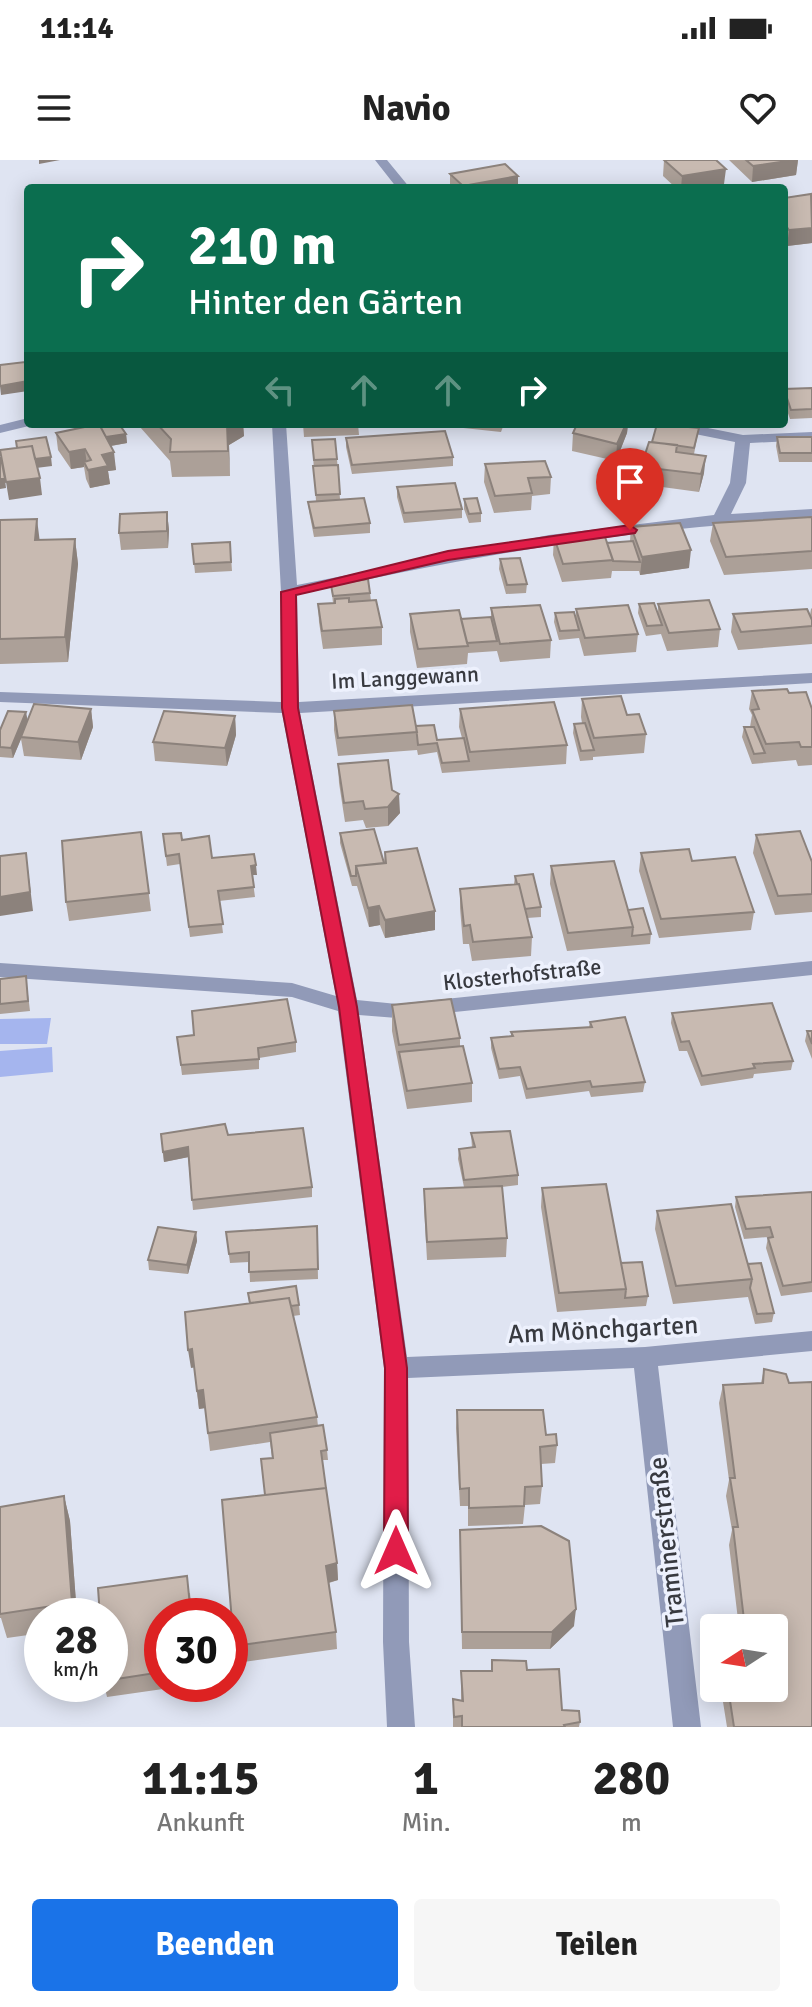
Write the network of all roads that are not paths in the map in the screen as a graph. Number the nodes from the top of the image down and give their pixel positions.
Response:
1 (381, 160) edge
2 (401, 184) edge
3 (24, 423) edge
4 (279, 428) edge
5 (686, 428) edge
6 (0, 429) edge
7 (812, 436) edge
8 (743, 439) junction
9 (812, 514) edge
10 (721, 517) junction
11 (289, 592) junction
12 (812, 678) edge
13 (0, 697) edge
14 (290, 708) junction
15 (812, 968) edge
16 (0, 970) edge
17 (348, 1007) junction
18 (812, 1341) edge
19 (645, 1357) junction
20 (396, 1368) junction
21 (401, 1727) edge
22 (687, 1727) edge

1 - 2 street
3 - 6 street
4 - 11 street
5 - 8 street
7 - 8 street
8 - 10 street
9 - 10 street
10 - 11 street
11 - 14 street
12 - 14 street, Im Langgewann
13 - 14 street, Im Langgewann
14 - 17 street
15 - 17 street, Klosterhofstraße
16 - 17 street, Klosterhofstraße
17 - 20 street
18 - 19 street, Am Mönchgarten
19 - 20 street, Am Mönchgarten
19 - 22 street, Traminerstraße
20 - 21 street

